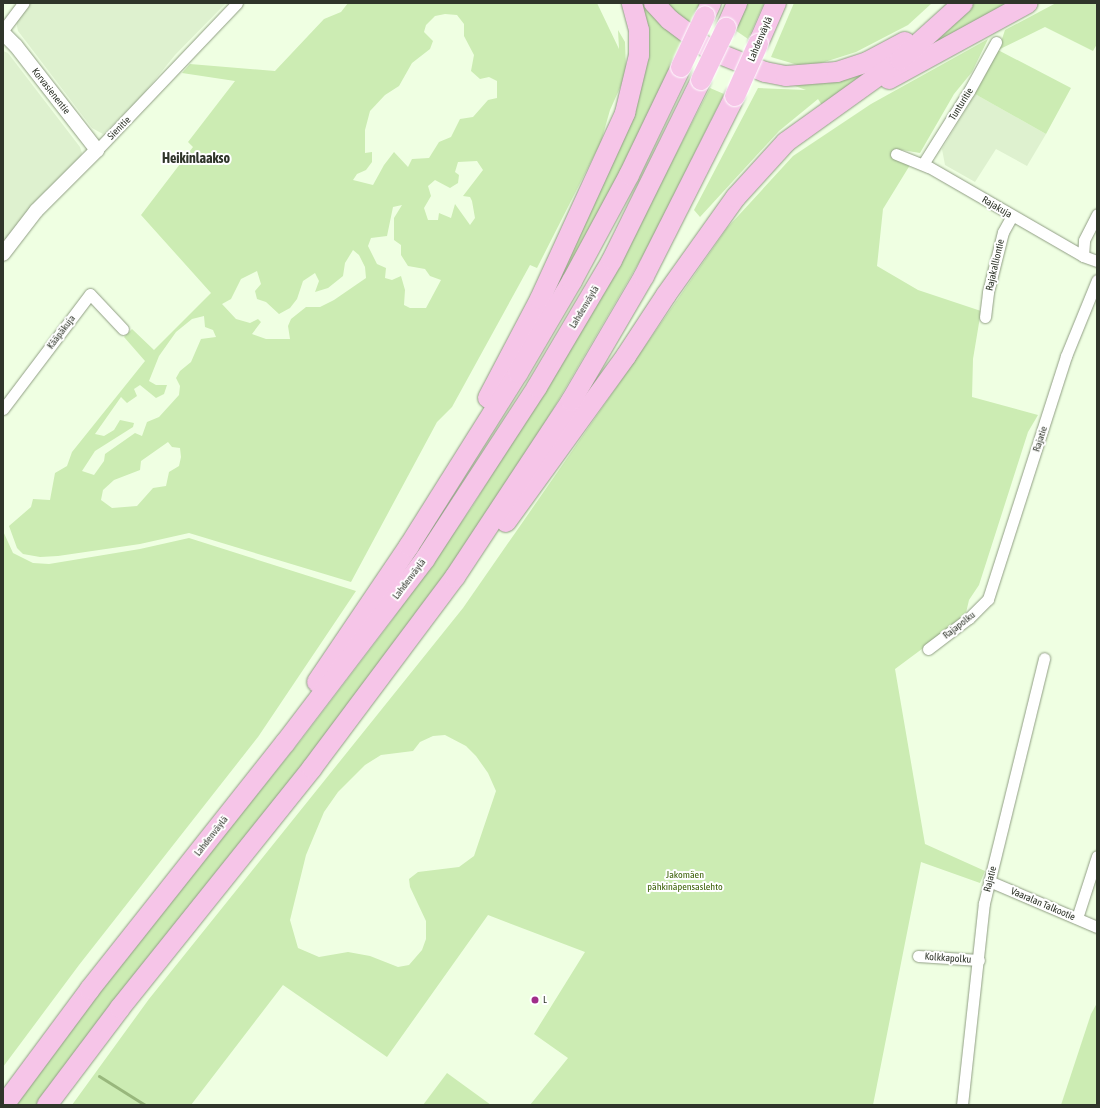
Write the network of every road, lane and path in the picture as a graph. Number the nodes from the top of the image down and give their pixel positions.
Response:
1 (23, 3) edge
2 (237, 3) edge
3 (632, 3) edge
4 (654, 3) edge
5 (737, 3) edge
6 (776, 3) edge
7 (944, 3) edge
8 (963, 3) edge
9 (1028, 3) edge
10 (708, 9) edge
11 (3, 30) edge
12 (3, 33) edge
13 (996, 42) dead end
14 (818, 119) junction
15 (97, 150) junction
16 (896, 154) dead end
17 (923, 164) junction
18 (1097, 214) edge
19 (1012, 216) junction
20 (3, 254) edge
21 (1083, 256) junction
22 (1097, 261) edge
23 (1097, 280) edge
24 (985, 317) dead end
25 (123, 329) dead end
26 (3, 409) edge
27 (409, 546) junction
28 (988, 599) joint
29 (928, 649) dead end
30 (397, 657) junction
31 (1044, 658) dead end
32 (248, 789) junction
33 (1097, 856) edge
34 (989, 881) junction
35 (1077, 918) junction
36 (1097, 927) edge
37 (918, 956) dead end
38 (979, 960) junction
39 (4, 1105) edge
40 (47, 1105) edge
41 (962, 1105) edge

1 - 11 street
2 - 15 street, Sienitie
3 - 27 highway
4 - 7 highway
5 - 32 highway, Lahdenväylä, bridge
6 - 30 highway, Lahdenväylä, bridge
8 - 14 highway
9 - 14 highway
10 - 27 highway, bridge
12 - 15 street, Korvasienentie
13 - 17 street, Tunturitie
14 - 30 highway
15 - 20 street, Sienitie
16 - 17 street, Rajakuja
17 - 19 street, Rajakuja
18 - 21 street
19 - 21 street, Rajakuja
19 - 24 street, Rajakalliontie
21 - 22 street, Rajakuja
23 - 28 street, Rajatie
25 - 26 street, Kääpäkuja
27 - 32 highway
28 - 29 street, Rajapolku
30 - 40 highway, Lahdenväylä
31 - 34 street, Rajatie
32 - 39 highway, Lahdenväylä
33 - 35 street
34 - 35 street, Vaaralan Talkootie
34 - 38 street, Rajatie
35 - 36 street, Vaaralan Talkootie
37 - 38 street, Kolkkapolku
38 - 41 street, Rajatie

